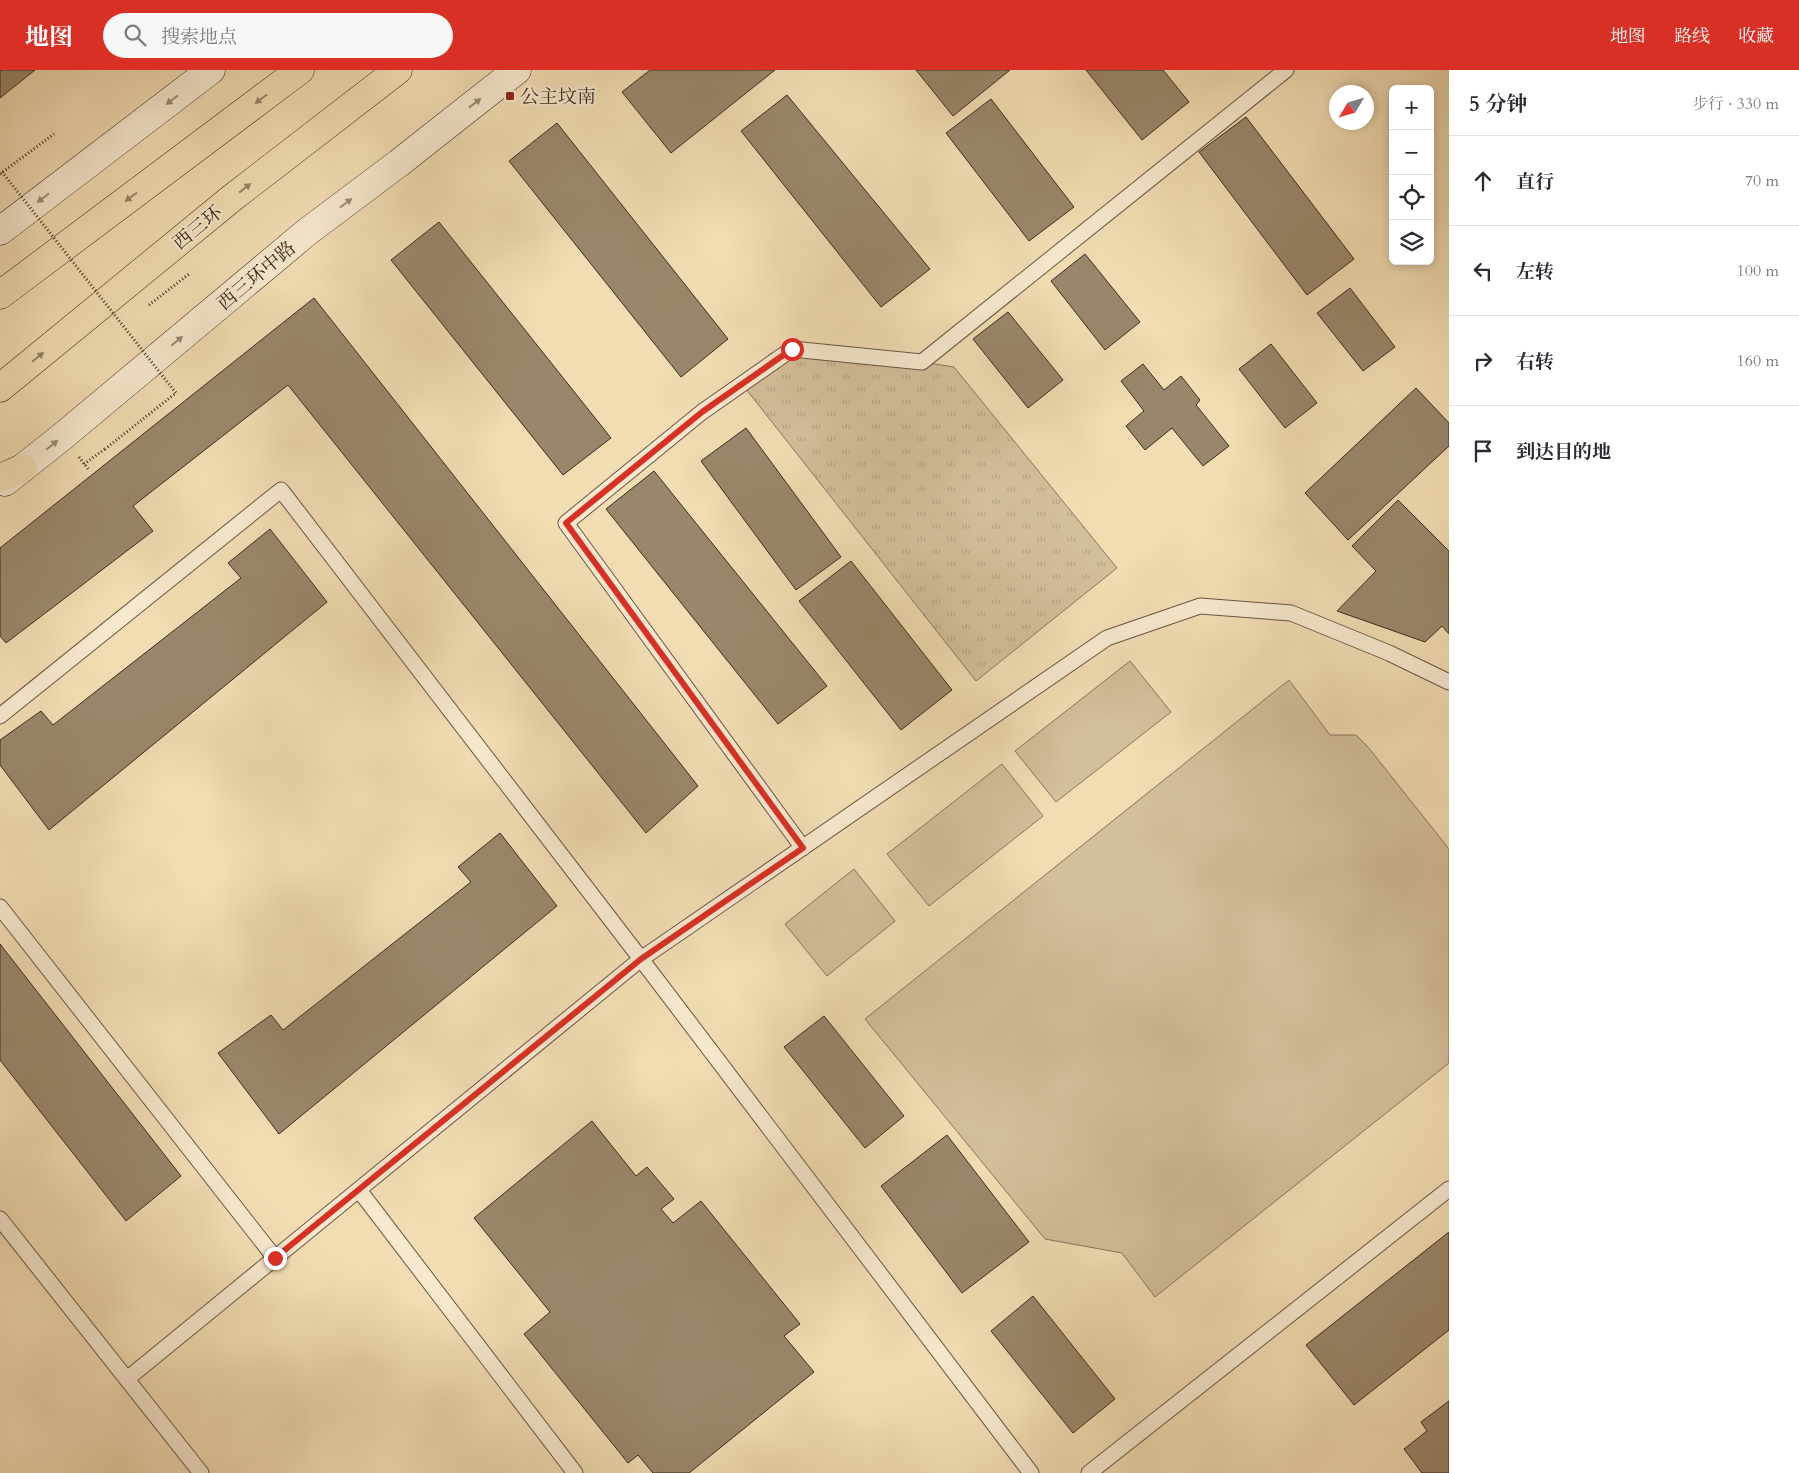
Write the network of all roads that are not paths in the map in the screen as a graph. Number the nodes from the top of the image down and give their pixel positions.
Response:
1 (211, 70) edge
2 (300, 70) edge
3 (398, 70) edge
4 (516, 70) edge
5 (1286, 70) edge
6 (0, 231) edge
7 (0, 295) edge
8 (0, 388) edge
9 (12, 473) edge
10 (0, 486) edge
11 (1449, 682) edge
12 (0, 716) edge
13 (803, 848) junction
14 (0, 907) edge
15 (641, 959) junction
16 (1449, 1189) edge
17 (359, 1190) junction
18 (0, 1219) edge
19 (275, 1258) junction
20 (127, 1379) junction
21 (201, 1473) edge
22 (575, 1473) edge
23 (1032, 1473) edge
24 (1089, 1473) edge

1 -> 6 street
2 -> 7 highway
8 -> 3 highway, 西三环
9 -> 4 street, 西三环中路
5 - 13 lane
9 - 10 street, 西三环中路
11 - 13 lane
12 - 15 lane
13 - 15 lane
14 - 19 lane
15 - 17 lane
15 - 23 lane
16 - 24 lane
17 - 19 lane
17 - 22 lane
18 - 20 lane
19 - 20 lane
20 - 21 lane

